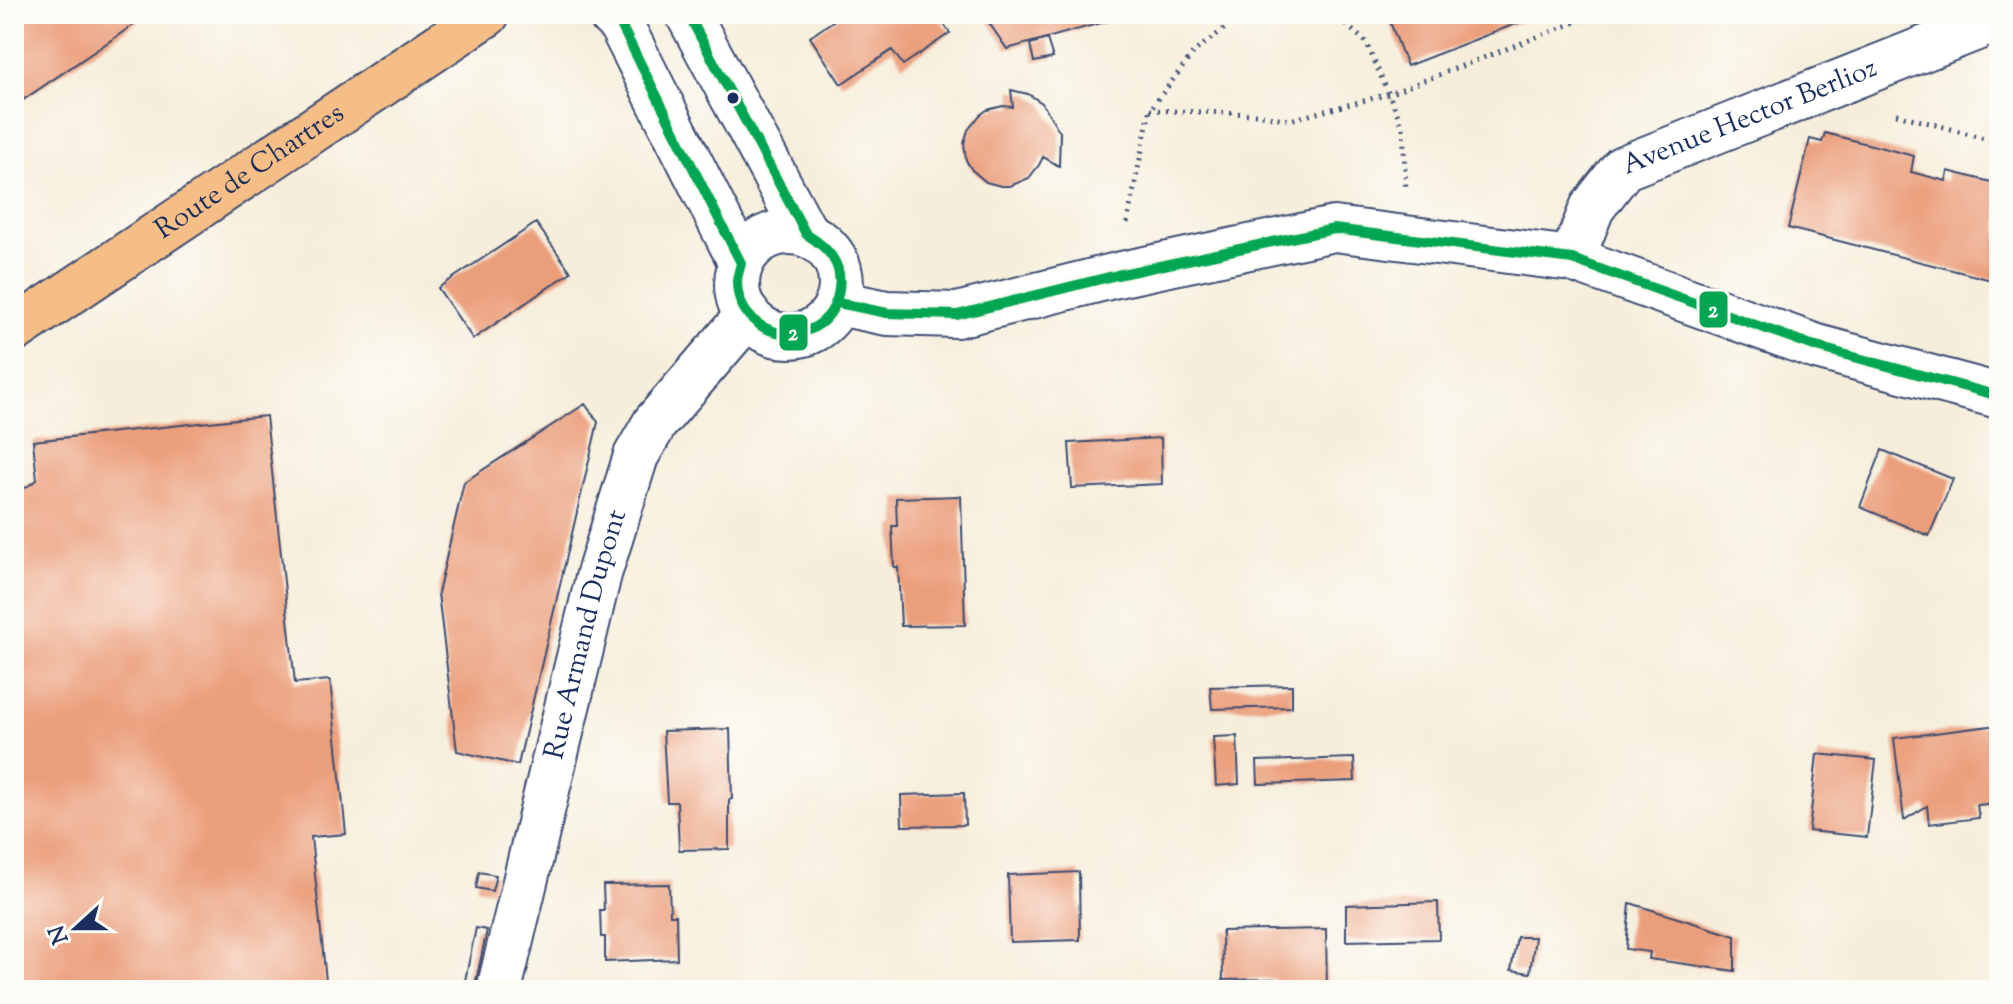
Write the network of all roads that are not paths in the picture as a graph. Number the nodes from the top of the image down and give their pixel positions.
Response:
1 (487, 14) edge
2 (610, 14) edge
3 (688, 14) edge
4 (1999, 19) edge
5 (806, 234) junction
6 (1572, 259) junction
7 (741, 263) junction
8 (838, 303) junction
9 (748, 315) junction
10 (14, 330) edge
11 (1999, 396) edge
12 (499, 990) edge

1 - 10 main road, Route de Chartres
2 - 7 street
3 - 5 street
4 - 6 street, Avenue Hector Berlioz
5 - 7 street
5 - 8 street
6 - 8 street
6 - 11 street
7 - 9 street
8 - 9 street
9 - 12 street, Rue Armand Dupont

